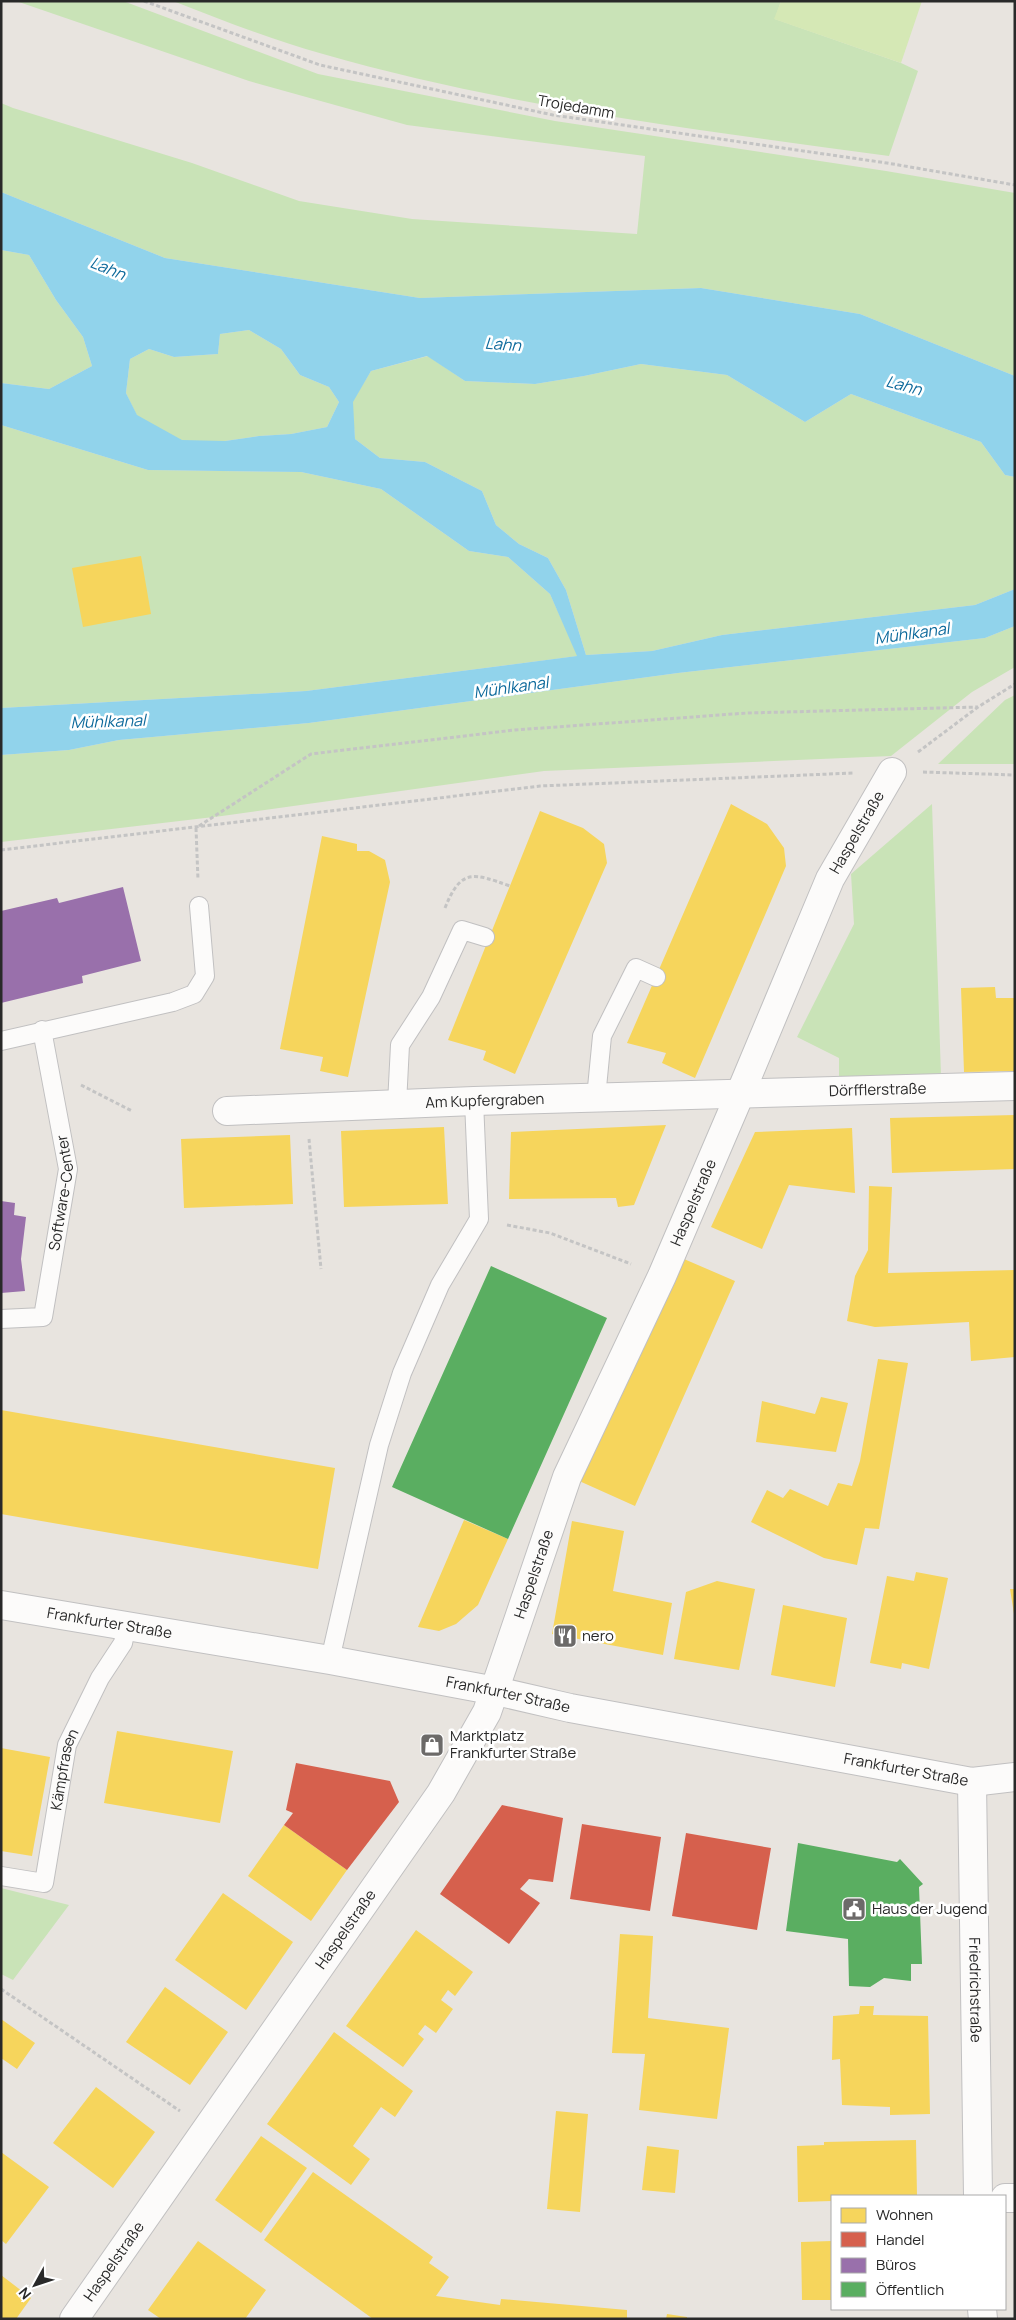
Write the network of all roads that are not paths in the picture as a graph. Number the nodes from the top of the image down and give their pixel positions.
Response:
1 (892, 772) road end
2 (198, 906) road end
3 (485, 937) dead end
4 (656, 976) dead end
5 (42, 1030) junction
6 (1, 1041) edge
7 (1015, 1086) edge
8 (740, 1094) junction
9 (596, 1098) junction
10 (474, 1100) junction
11 (397, 1104) junction
12 (227, 1111) dead end
13 (1, 1319) edge
14 (1, 1604) edge
15 (127, 1624) junction
16 (330, 1660) junction
17 (496, 1691) junction
18 (1015, 1777) edge
19 (972, 1782) junction
20 (1, 1876) edge
21 (978, 2195) edge
22 (74, 2319) edge

1 - 8 street, Haspelstraße
2 - 5 lane
3 - 11 lane
4 - 9 lane
5 - 6 lane
5 - 13 lane, Software-Center
7 - 8 street, Dörfflerstraße
8 - 9 street, Am Kupfergraben
8 - 17 street, Haspelstraße
9 - 10 street, Am Kupfergraben
10 - 11 street, Am Kupfergraben
10 - 16 lane
11 - 12 street, Am Kupfergraben
14 - 15 street, Frankfurter Straße
15 - 16 street, Frankfurter Straße
15 - 20 lane, Kämpfrasen
16 - 17 street, Frankfurter Straße
17 - 19 street, Frankfurter Straße
17 - 22 street, Haspelstraße
18 - 19 street, Frankfurter Straße
19 - 21 street, Friedrichstraße

